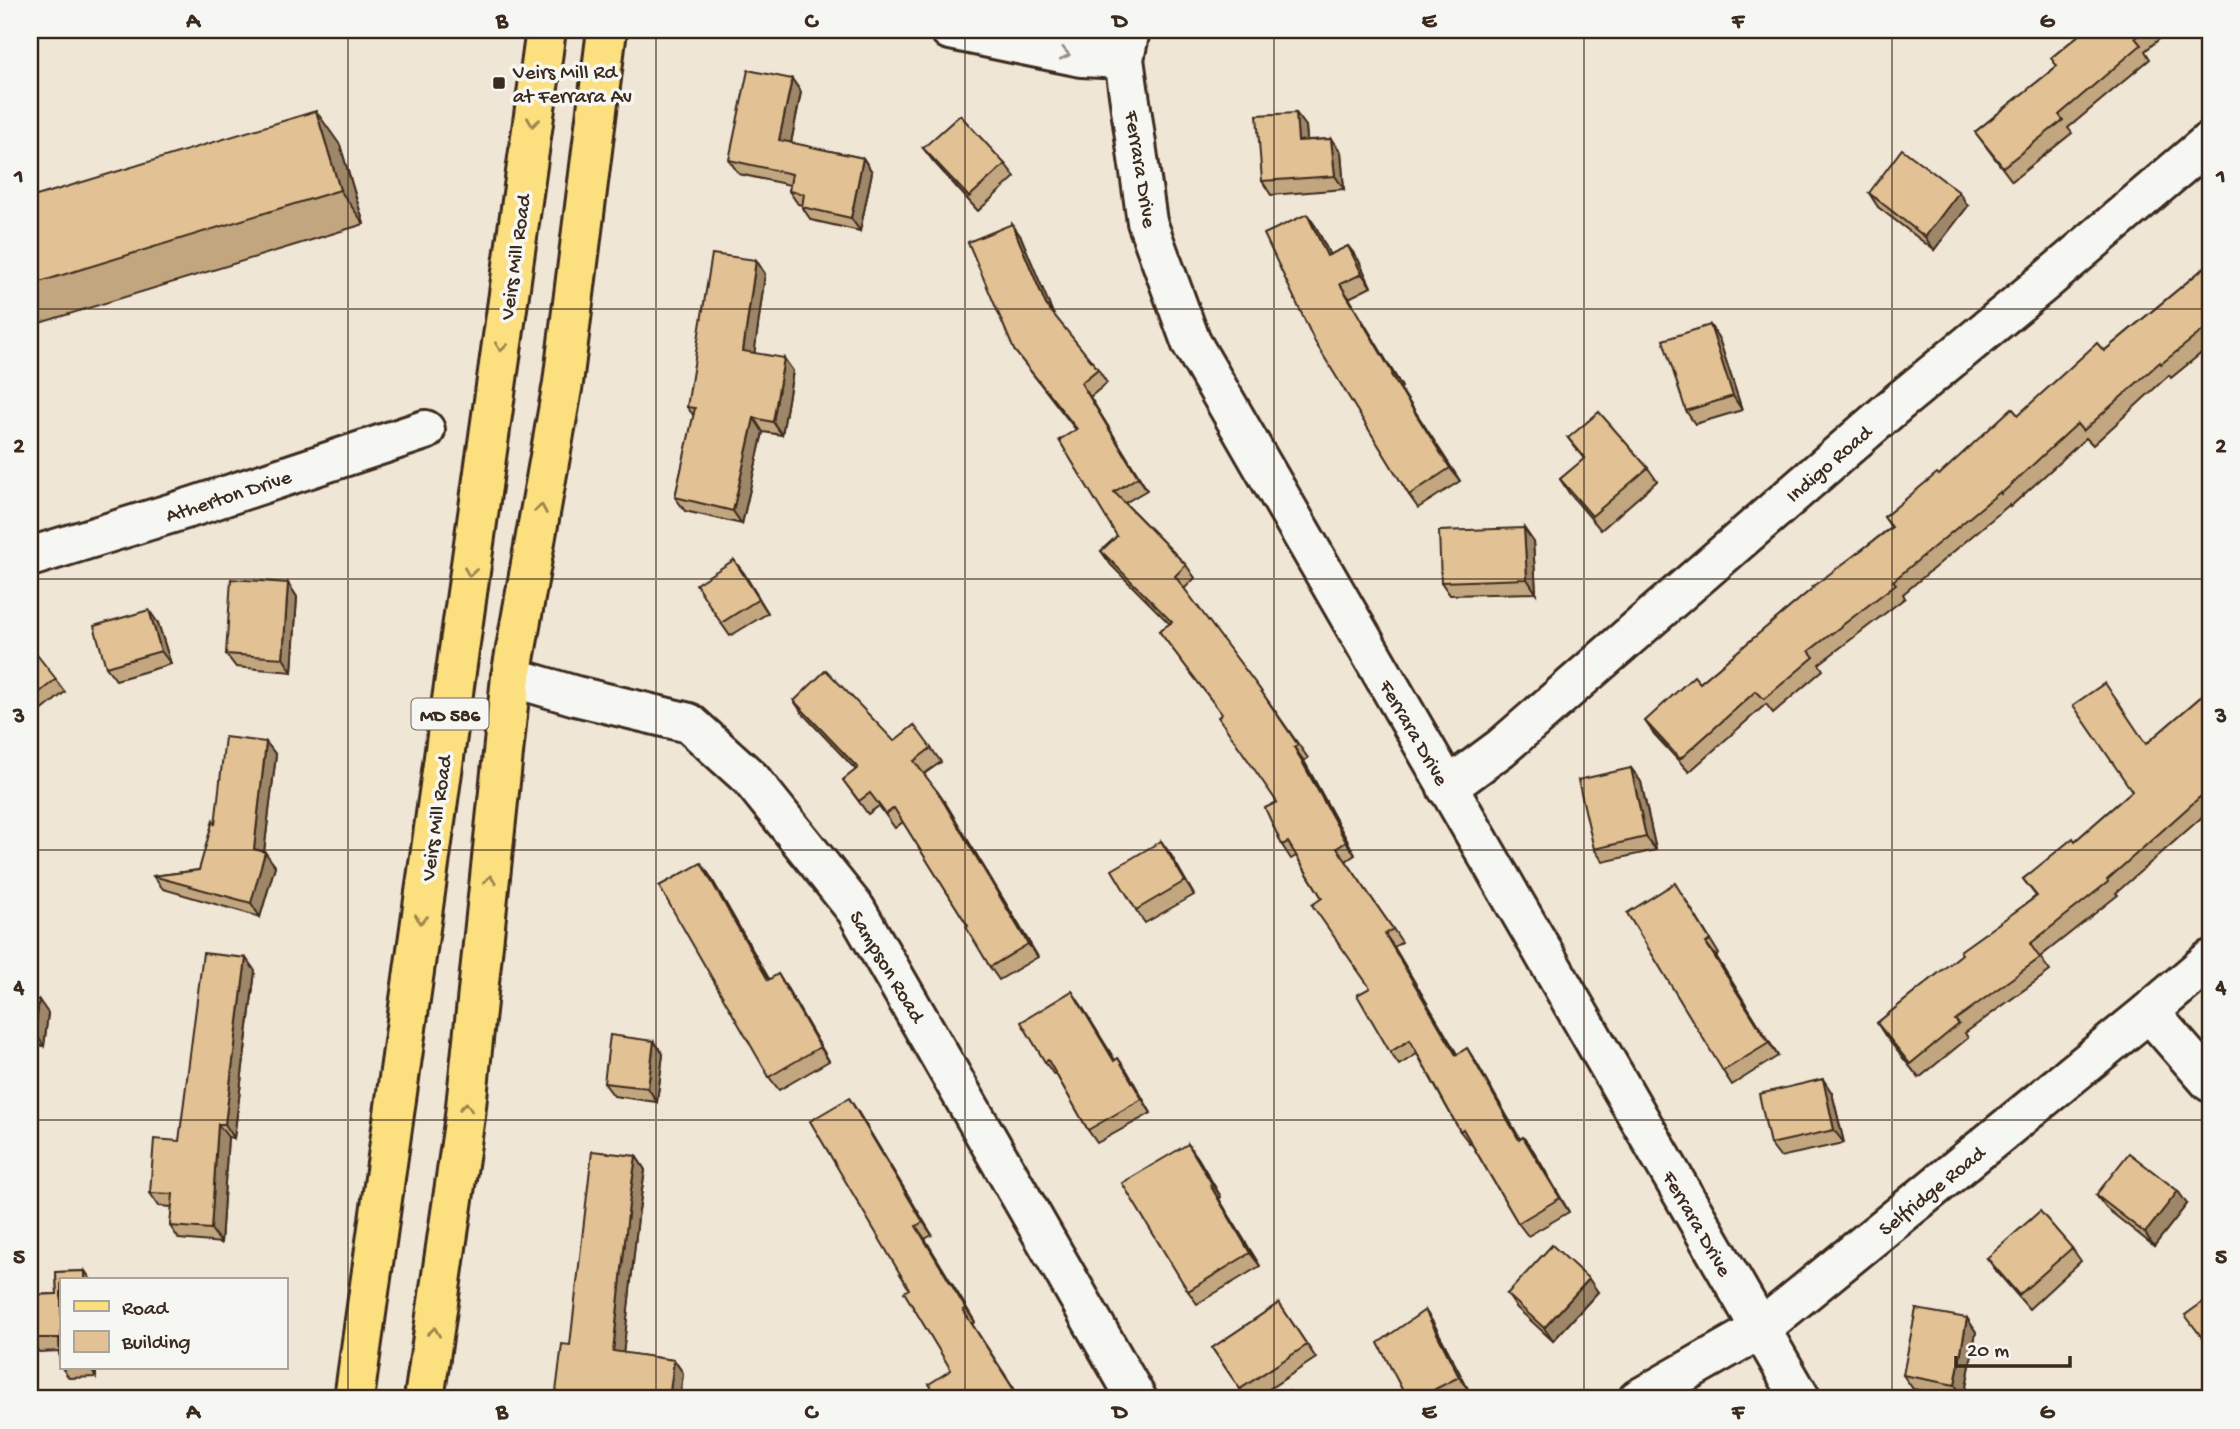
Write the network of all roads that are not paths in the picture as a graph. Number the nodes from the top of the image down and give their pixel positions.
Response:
1 (546, 30) edge
2 (607, 30) edge
3 (950, 30) edge
4 (1127, 44) edge
5 (2210, 141) edge
6 (425, 430) dead end
7 (30, 557) edge
8 (511, 677) junction
9 (1447, 788) junction
10 (2210, 960) edge
11 (2148, 1012) junction
12 (2210, 1082) edge
13 (1759, 1329) junction
14 (354, 1399) edge
15 (424, 1399) edge
16 (1137, 1399) edge
17 (1638, 1399) edge
18 (1801, 1399) edge

1 -> 14 main road, Veirs Mill Road / MD 586
8 -> 2 main road, MD 586
3 -> 4 street
4 - 9 street, Ferrara Drive
5 - 9 street, Indigo Road
6 - 7 street, Atherton Drive
15 -> 8 main road, MD 586
8 - 16 street, Sampson Road
9 - 13 street, Ferrara Drive
10 - 11 street, Selfridge Road
11 - 12 street
11 - 13 street, Selfridge Road
13 - 17 street, Selfridge Road
13 - 18 street, Ferrara Drive

